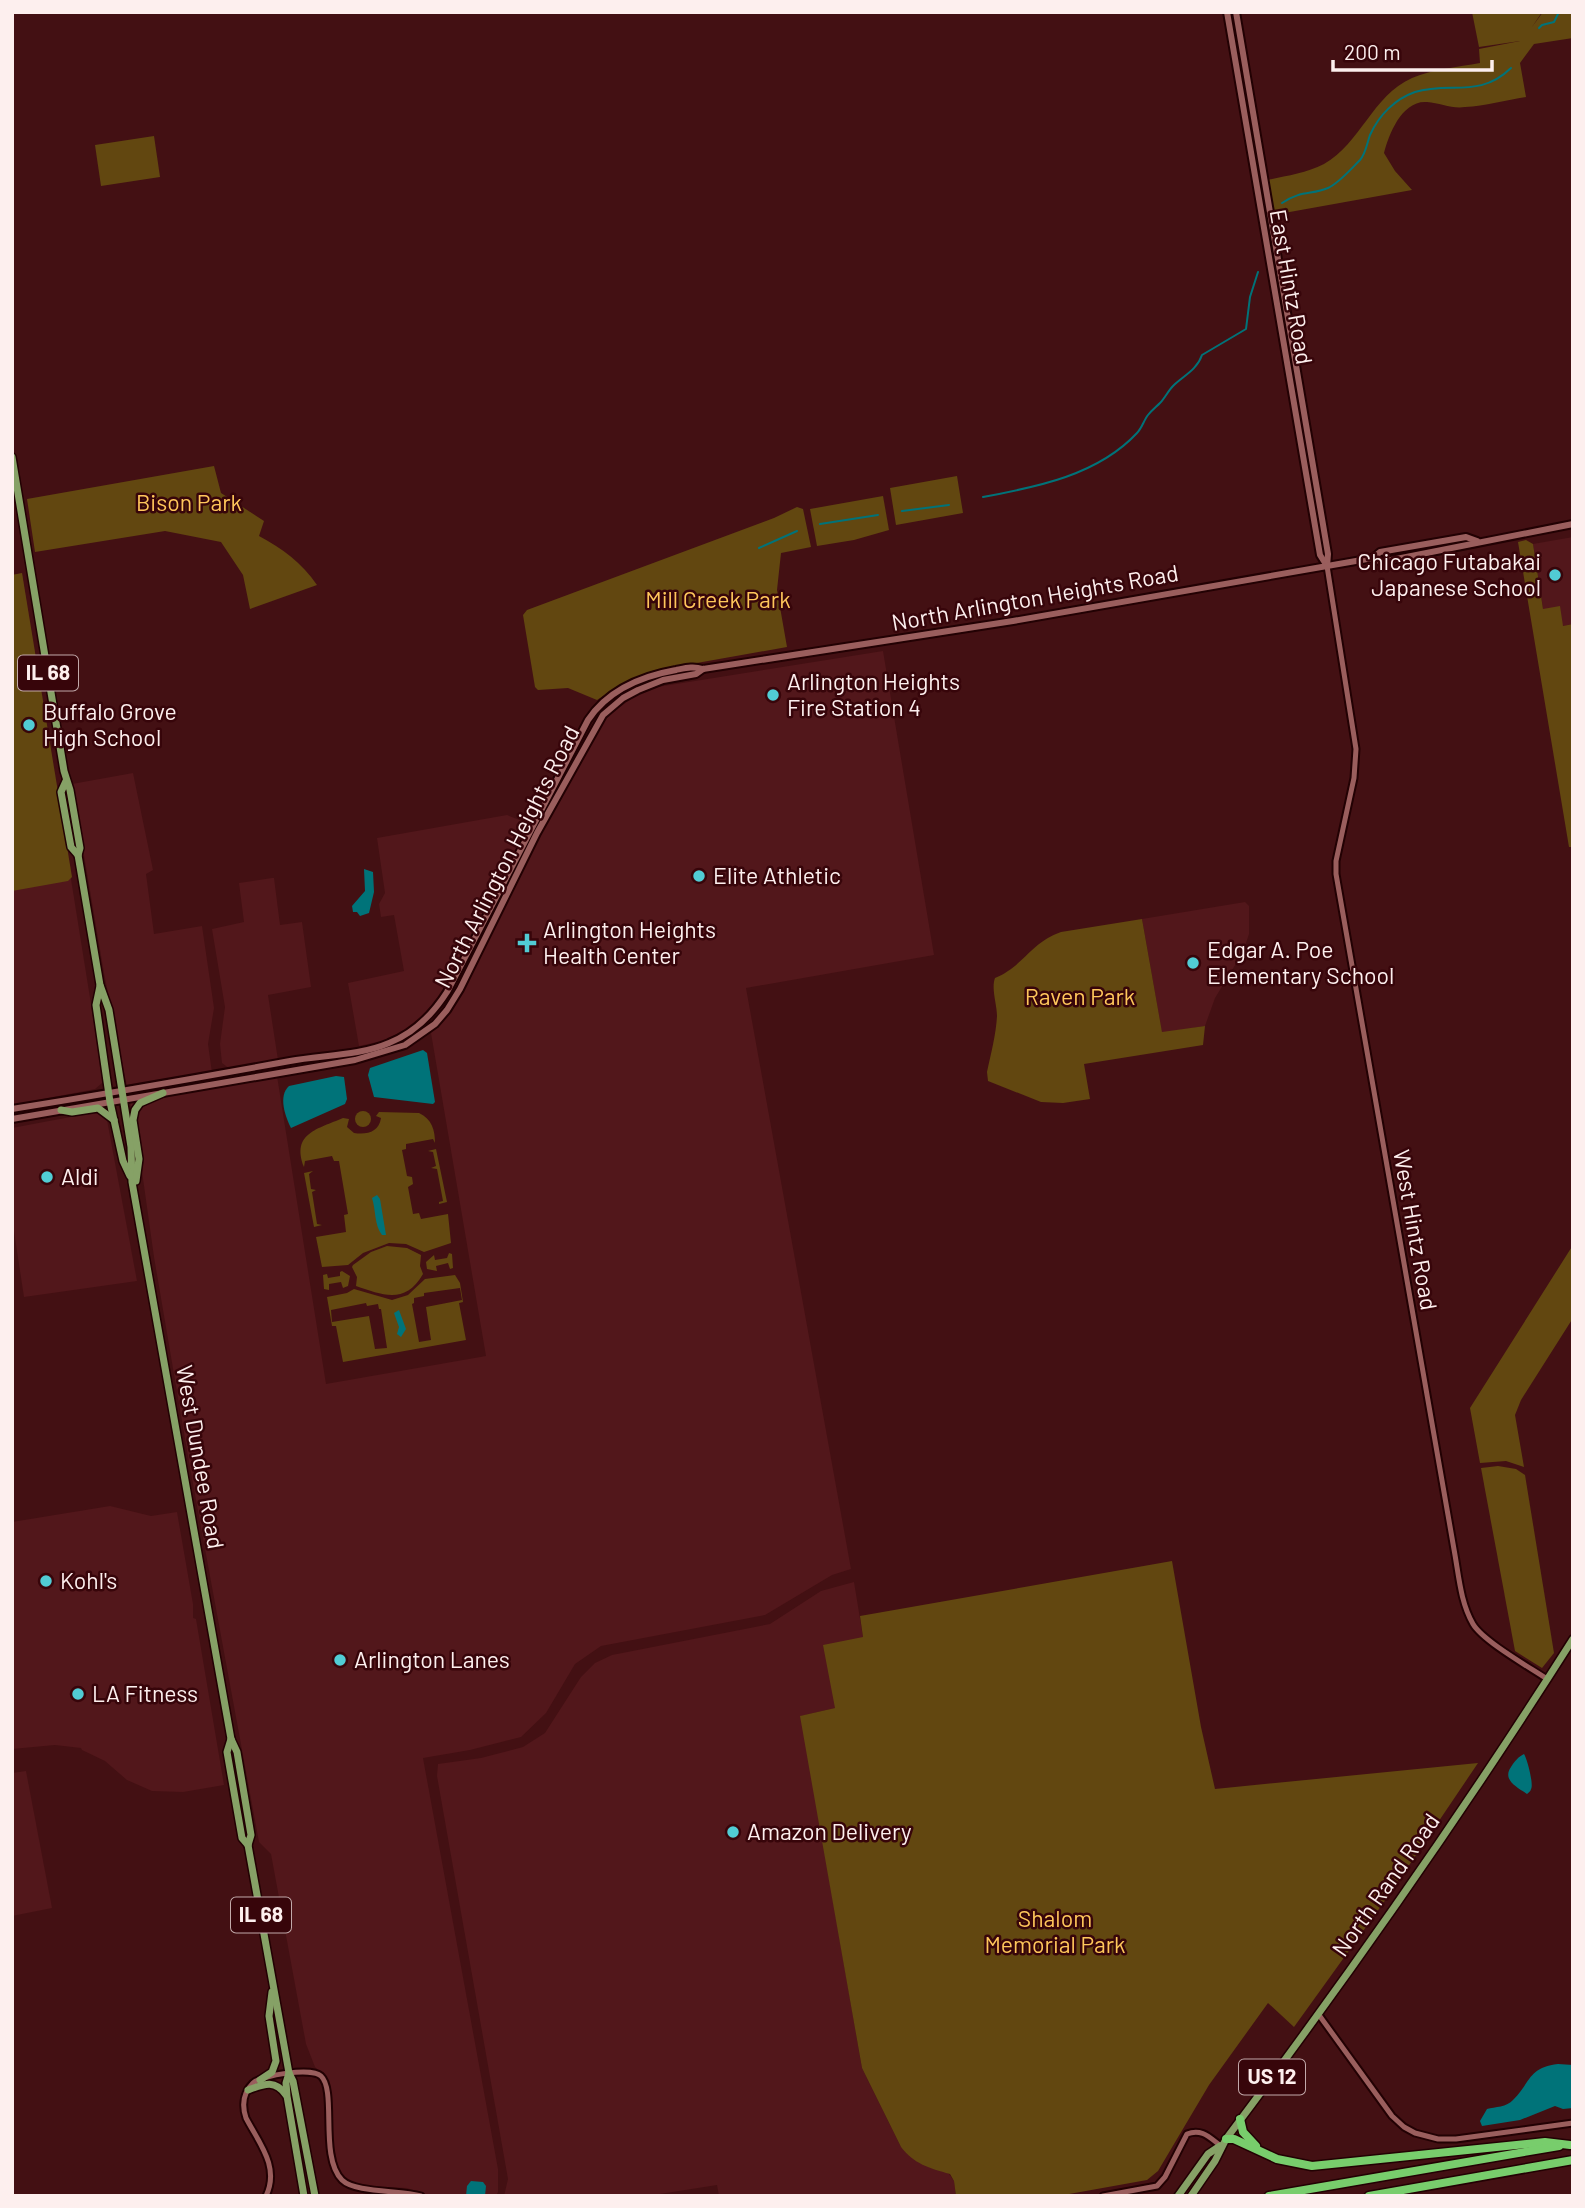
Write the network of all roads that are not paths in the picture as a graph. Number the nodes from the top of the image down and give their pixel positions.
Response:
1 (1227, 12) edge
2 (1236, 12) edge
3 (12, 457) edge
4 (1573, 524) edge
5 (1327, 566) junction
6 (703, 669) junction
7 (1356, 749) joint
8 (100, 985) junction
9 (121, 1090) junction
10 (109, 1092) junction
11 (163, 1093) junction
12 (123, 1100) junction
13 (110, 1102) junction
14 (12, 1109) edge
15 (61, 1110) junction
16 (12, 1119) edge
17 (115, 1121) junction
18 (132, 1181) junction
19 (134, 1192) junction
20 (1573, 1639) edge
21 (1547, 1679) junction
22 (274, 1984) junction
23 (1319, 2015) junction
24 (289, 2073) junction
25 (260, 2080) junction
26 (248, 2090) junction
27 (287, 2096) junction
28 (1240, 2119) junction
29 (1573, 2123) edge
30 (1223, 2142) junction
31 (1572, 2144) edge
32 (1261, 2150) junction
33 (1573, 2160) edge
34 (1479, 2176) junction
35 (266, 2196) edge
36 (304, 2196) edge
37 (316, 2196) edge
38 (421, 2196) edge
39 (1103, 2196) edge
40 (1178, 2196) edge
41 (1191, 2196) edge
42 (1269, 2196) edge
43 (1369, 2196) edge
44 (1396, 2196) edge

1 - 5 main road, East Hintz Road
2 - 5 main road, East Hintz Road
3 - 8 main road, IL 68
4 - 5 main road, North Arlington Heights Road
5 - 6 main road, North Arlington Heights Road
5 - 7 street, East Hintz Road
6 - 9 main road, North Arlington Heights Road
6 - 11 main road, North Arlington Heights Road
7 - 21 street, West Hintz Road
8 - 9 main road, IL 68
8 - 10 main road, IL 68
9 - 10 main road, North Arlington Heights Road
9 - 12 main road, IL 68
10 - 13 main road, IL 68
10 - 14 main road, North Arlington Heights Road
11 - 12 main road, North Arlington Heights Road
11 - 19 main road
12 - 13 main road, North Arlington Heights Road
12 - 18 main road, West Dundee Road / IL 68
13 - 15 main road, North Arlington Heights Road
13 - 17 main road, West Dundee Road / IL 68
15 - 16 main road, North Arlington Heights Road
15 - 17 main road
17 - 18 main road, West Dundee Road / IL 68
18 - 19 main road, West Dundee Road / IL 68
19 - 22 main road, West Dundee Road / IL 68
20 - 21 main road, North Rand Road / US 12
21 - 23 main road, North Rand Road / US 12
22 - 24 main road, West Dundee Road / IL 68
22 - 25 main road
23 - 28 main road, North Rand Road / US 12
23 - 29 street
24 - 25 street
24 - 27 main road, West Dundee Road / IL 68
24 - 37 main road, West Dundee Road / IL 68
24 - 38 street
25 - 26 street
26 - 27 main road
26 - 35 street
27 - 36 main road, West Dundee Road / IL 68
28 - 30 main road, North Rand Road / US 12
28 - 32 highway
30 - 32 highway
30 - 39 street
30 - 40 main road, North Rand Road / US 12
30 - 41 main road, North Rand Road / US 12
31 - 32 highway
31 - 42 highway
33 - 34 highway
34 - 43 highway
34 - 44 highway

